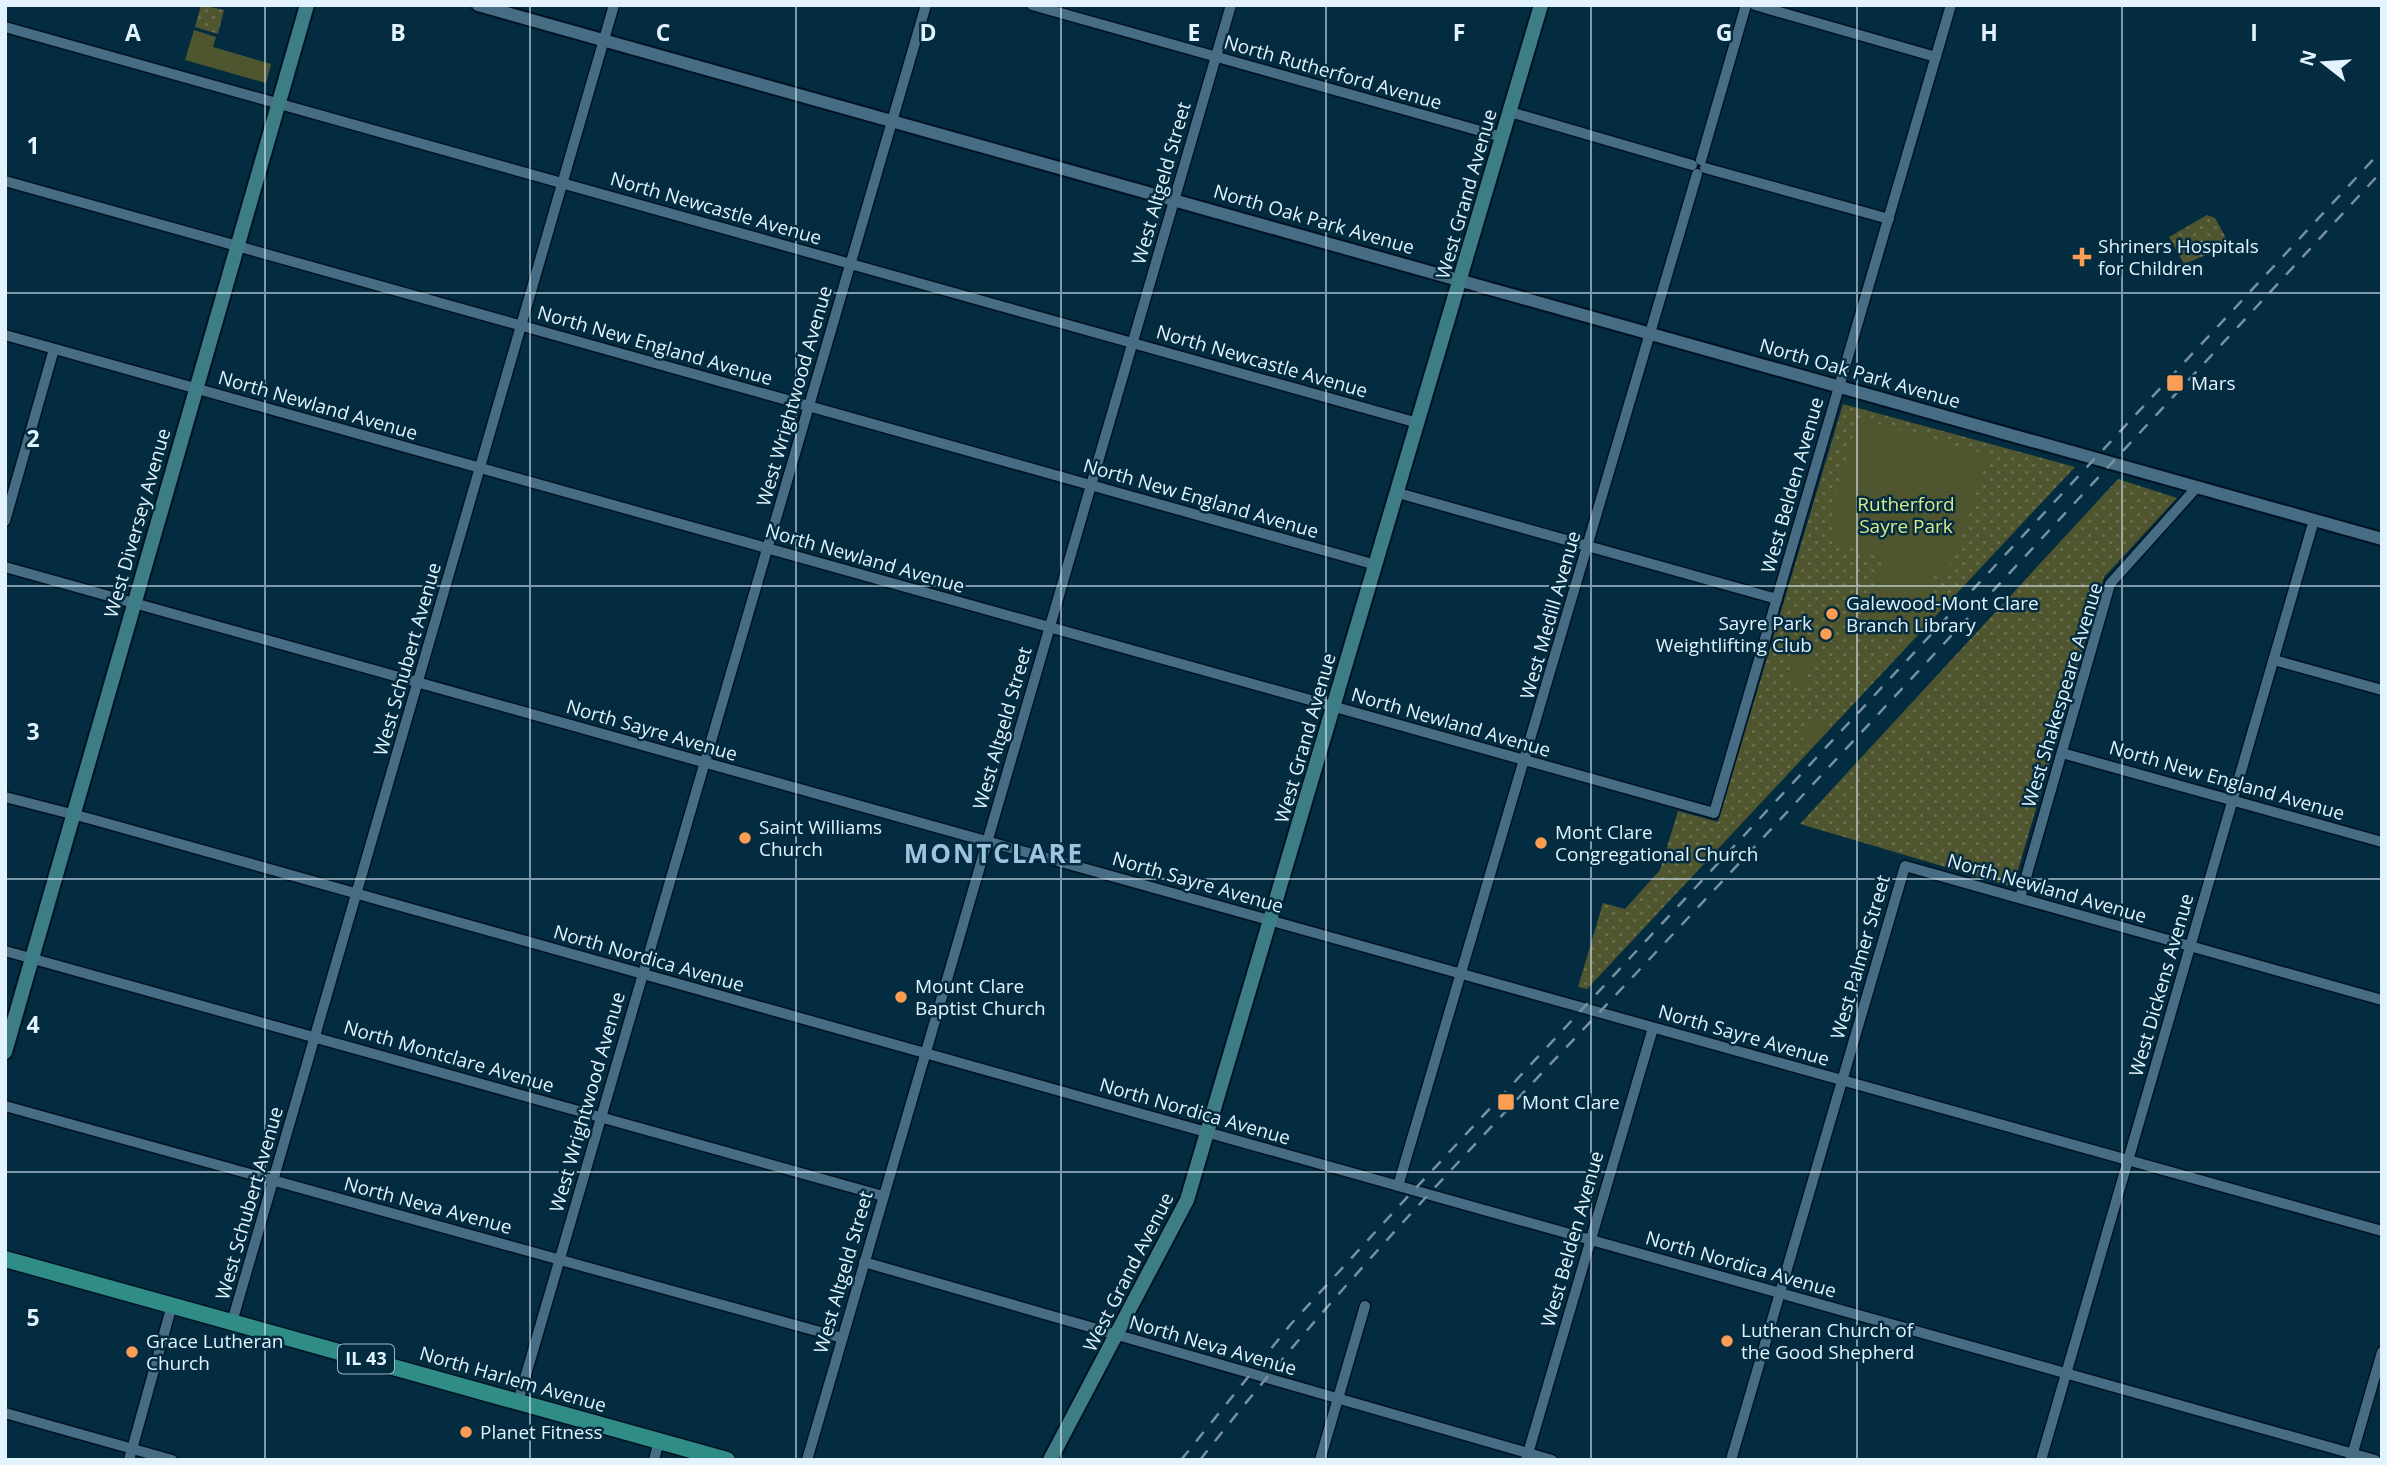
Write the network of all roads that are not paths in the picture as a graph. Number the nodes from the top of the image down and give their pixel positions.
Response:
1 (307, 5) edge
2 (478, 5) edge
3 (614, 5) edge
4 (926, 5) edge
5 (1032, 5) edge
6 (1231, 5) edge
7 (1541, 5) edge
8 (1746, 5) edge
9 (1755, 5) edge
10 (1951, 5) edge
11 (5, 27) edge
12 (604, 41) junction
13 (1216, 57) junction
14 (1936, 57) junction
15 (278, 103) junction
16 (1510, 112) junction
17 (892, 121) junction
18 (1502, 138) junction
19 (1699, 167) junction
20 (5, 181) edge
21 (563, 183) junction
22 (1174, 200) junction
23 (1889, 219) junction
24 (237, 246) junction
25 (851, 264) junction
26 (1460, 281) junction
27 (522, 325) junction
28 (1651, 334) junction
29 (5, 335) edge
30 (1133, 343) junction
31 (54, 349) junction
32 (1839, 387) junction
33 (196, 389) junction
34 (809, 406) junction
35 (1418, 423) junction
36 (480, 468) junction
37 (1091, 485) junction
38 (2197, 487) junction
39 (1398, 493) junction
40 (2314, 520) junction
41 (5, 522) edge
42 (2382, 539) edge
43 (1588, 546) junction
44 (767, 549) junction
45 (1376, 565) junction
46 (5, 567) edge
47 (1777, 599) junction
48 (134, 603) junction
49 (1050, 628) junction
50 (2274, 660) junction
51 (418, 682) junction
52 (2382, 690) edge
53 (1334, 707) junction
54 (2062, 753) junction
55 (1526, 761) junction
56 (705, 763) junction
57 (5, 797) edge
58 (2234, 801) junction
59 (1714, 813) joint
60 (74, 815) junction
61 (987, 842) junction
62 (2382, 842) edge
63 (1905, 866) joint
64 (357, 893) junction
65 (2020, 898) junction
66 (1271, 921) junction
67 (2191, 946) junction
68 (5, 951) edge
69 (32, 959) junction
70 (643, 974) junction
71 (1462, 974) junction
72 (2382, 1000) edge
73 (1653, 1028) junction
74 (315, 1037) junction
75 (5, 1052) edge
76 (925, 1053) junction
77 (1842, 1081) junction
78 (5, 1106) edge
79 (601, 1117) junction
80 (1208, 1133) junction
81 (2129, 1161) junction
82 (274, 1181) junction
83 (1398, 1186) junction
84 (884, 1196) junction
85 (2382, 1231) edge
86 (1590, 1240) junction
87 (5, 1259) edge
88 (559, 1260) junction
89 (864, 1262) junction
90 (1780, 1293) junction
91 (172, 1305) junction
92 (1365, 1306) dead end
93 (232, 1322) junction
94 (1119, 1335) junction
95 (842, 1338) junction
96 (2382, 1352) edge
97 (2066, 1373) junction
98 (1338, 1399) junction
99 (518, 1402) junction
100 (5, 1413) edge
101 (659, 1441) junction
102 (132, 1448) junction
103 (1527, 1456) edge
104 (2351, 1457) edge
105 (129, 1460) edge
106 (172, 1460) edge
107 (654, 1460) edge
108 (727, 1460) edge
109 (807, 1460) edge
110 (1050, 1460) edge
111 (1320, 1460) edge
112 (1552, 1460) edge
113 (1731, 1460) edge
114 (2041, 1460) edge
115 (2375, 1460) edge

1 - 15 main road, West Diversey Avenue
2 - 12 street, North Oak Park Avenue
3 - 12 street, West Schubert Avenue
4 - 17 street, West Wrightwood Avenue
5 - 13 street, North Rutherford Avenue
6 - 13 street, West Altgeld Street
7 - 16 main road, West Grand Avenue
8 - 19 street, West Medill Avenue
9 - 14 street
10 - 14 street, West Belden Avenue
11 - 15 street, North Newcastle Avenue
12 - 17 street, North Oak Park Avenue
12 - 21 street, West Schubert Avenue
13 - 18 street, North Rutherford Avenue
13 - 22 street, West Altgeld Street
14 - 23 street, West Belden Avenue
15 - 21 street, North Newcastle Avenue
15 - 24 main road, West Diversey Avenue
16 - 18 main road, West Grand Avenue
16 - 19 street
17 - 22 street, North Oak Park Avenue
17 - 25 street, West Wrightwood Avenue
18 - 26 main road, West Grand Avenue
19 - 23 street
19 - 28 street, West Medill Avenue
20 - 24 street, North New England Avenue
21 - 25 street, North Newcastle Avenue
21 - 27 street, West Schubert Avenue
22 - 26 street, North Oak Park Avenue
22 - 30 street, West Altgeld Street
23 - 32 street, West Belden Avenue
24 - 27 street, North New England Avenue
24 - 33 main road, West Diversey Avenue
25 - 30 street, North Newcastle Avenue
25 - 34 street, West Wrightwood Avenue
26 - 28 street, North Oak Park Avenue
26 - 35 main road, West Grand Avenue
27 - 34 street, North New England Avenue
27 - 36 street, West Schubert Avenue
28 - 32 street, North Oak Park Avenue
28 - 43 street, West Medill Avenue
29 - 31 street, North Newland Avenue
30 - 35 street, North Newcastle Avenue
30 - 37 street, West Altgeld Street
31 - 33 street, North Newland Avenue
31 - 41 street
32 - 38 street, North Oak Park Avenue
32 - 47 street, West Belden Avenue
33 - 36 street, North Newland Avenue
33 - 48 main road, West Diversey Avenue
34 - 37 street, North New England Avenue
34 - 44 street, West Wrightwood Avenue
35 - 39 main road, West Grand Avenue
36 - 44 street, North Newland Avenue
36 - 51 street, West Schubert Avenue
37 - 45 street, North New England Avenue
37 - 49 street, West Altgeld Street
38 - 40 street, North Oak Park Avenue
38 - 54 street, West Shakespeare Avenue
39 - 43 street
39 - 45 main road, West Grand Avenue
40 - 42 street, North Oak Park Avenue
40 - 50 street, West Dickens Avenue
43 - 47 street
43 - 55 street, West Medill Avenue
44 - 49 street, North Newland Avenue
44 - 56 street, West Wrightwood Avenue
45 - 53 main road, West Grand Avenue
46 - 48 street, North Sayre Avenue
47 - 59 street, West Belden Avenue
48 - 51 street, North Sayre Avenue
48 - 60 main road, West Diversey Avenue
49 - 53 street, North Newland Avenue
49 - 61 street, West Altgeld Street
50 - 52 street
50 - 58 street, West Dickens Avenue
51 - 56 street, North Sayre Avenue
51 - 64 street, West Schubert Avenue
53 - 55 street, North Newland Avenue
53 - 66 main road, West Grand Avenue
54 - 58 street, North New England Avenue
54 - 65 street, West Shakespeare Avenue
55 - 59 street, North Newland Avenue
55 - 71 street, West Medill Avenue
56 - 61 street, North Sayre Avenue
56 - 70 street, West Wrightwood Avenue
57 - 60 street, North Nordica Avenue
58 - 62 street, North New England Avenue
58 - 67 street, West Dickens Avenue
60 - 64 street, North Nordica Avenue
60 - 69 main road, West Diversey Avenue
61 - 66 street, North Sayre Avenue
61 - 76 street, West Altgeld Street
63 - 65 street, North Newland Avenue
63 - 77 street, West Palmer Street
64 - 70 street, North Nordica Avenue
64 - 74 street, West Schubert Avenue
65 - 67 street, North Newland Avenue
66 - 71 street, North Sayre Avenue
66 - 80 main road, West Grand Avenue
67 - 72 street, North Newland Avenue
67 - 81 street, West Dickens Avenue
68 - 69 street, North Montclare Avenue
69 - 74 street, North Montclare Avenue
69 - 75 main road, West Diversey Avenue
70 - 76 street, North Nordica Avenue
70 - 79 street, West Wrightwood Avenue
71 - 73 street, North Sayre Avenue
71 - 83 street, West Medill Avenue
73 - 77 street, North Sayre Avenue
73 - 86 street, West Belden Avenue
74 - 79 street, North Montclare Avenue
74 - 82 street, West Schubert Avenue
76 - 80 street, North Nordica Avenue
76 - 84 street, West Altgeld Street
77 - 81 street, North Sayre Avenue
77 - 90 street, West Palmer Street
78 - 82 street, North Neva Avenue
79 - 84 street, North Montclare Avenue
79 - 88 street, West Wrightwood Avenue
80 - 83 street, North Nordica Avenue
80 - 94 main road, West Grand Avenue
81 - 85 street, North Sayre Avenue
81 - 97 street, West Dickens Avenue
82 - 88 street, North Neva Avenue
82 - 93 street, West Schubert Avenue
83 - 86 street, North Nordica Avenue
84 - 89 street, West Altgeld Street
86 - 90 street, North Nordica Avenue
86 - 103 street, West Belden Avenue
87 - 91 main road, North Harlem Avenue / IL 43
88 - 95 street, North Neva Avenue
88 - 99 street, West Wrightwood Avenue
89 - 94 street, North Neva Avenue
89 - 95 street, West Altgeld Street
90 - 97 street, North Nordica Avenue
90 - 113 street, West Palmer Street
91 - 93 main road, North Harlem Avenue / IL 43
91 - 102 street
92 - 98 street
93 - 99 main road, North Harlem Avenue / IL 43
94 - 98 street, North Neva Avenue
94 - 110 main road, West Grand Avenue
95 - 109 street, West Altgeld Street
96 - 104 street
97 - 104 street, North Nordica Avenue
97 - 114 street, West Dickens Avenue
98 - 103 street, North Neva Avenue
98 - 111 street
99 - 101 main road, North Harlem Avenue / IL 43
100 - 102 street
101 - 107 street
101 - 108 main road, North Harlem Avenue / IL 43
102 - 105 street
102 - 106 street
103 - 112 street, North Neva Avenue
104 - 115 street, North Nordica Avenue

